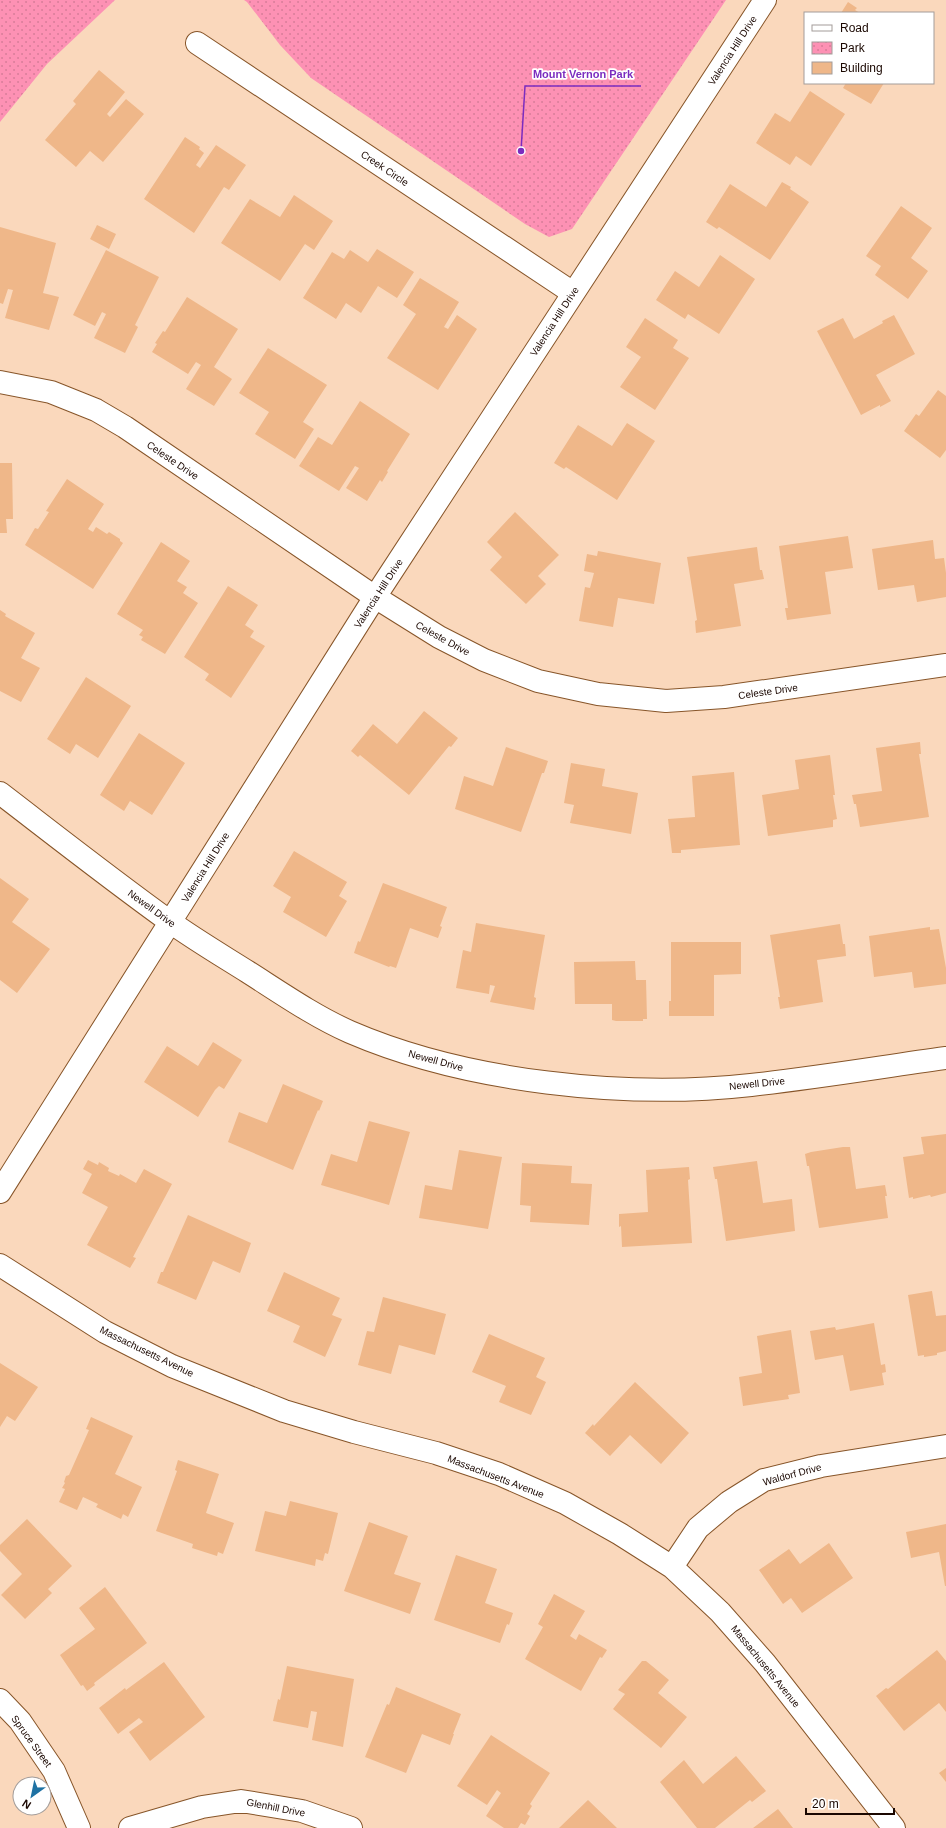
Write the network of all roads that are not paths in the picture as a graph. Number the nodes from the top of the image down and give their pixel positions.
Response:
1 (765, 0) edge
2 (196, 43) dead end
3 (573, 293) junction
4 (0, 382) edge
5 (375, 597) junction
6 (946, 665) edge
7 (0, 793) edge
8 (170, 922) junction
9 (946, 1058) edge
10 (0, 1192) edge
11 (0, 1265) edge
12 (946, 1446) edge
13 (672, 1567) junction
14 (0, 1700) edge
15 (79, 1828) edge
16 (130, 1828) edge
17 (351, 1828) edge
18 (894, 1828) edge

1 - 3 street, Valencia Hill Drive
2 - 3 street, Creek Circle
3 - 5 street, Valencia Hill Drive
4 - 5 street, Celeste Drive
5 - 6 street, Celeste Drive
5 - 8 street, Valencia Hill Drive
7 - 8 street, Newell Drive
8 - 9 street, Newell Drive
8 - 10 street, Valencia Hill Drive
11 - 13 street, Massachusetts Avenue
12 - 13 street, Waldorf Drive
13 - 18 street, Massachusetts Avenue
14 - 15 street, Spruce Street
16 - 17 street, Glenhill Drive

